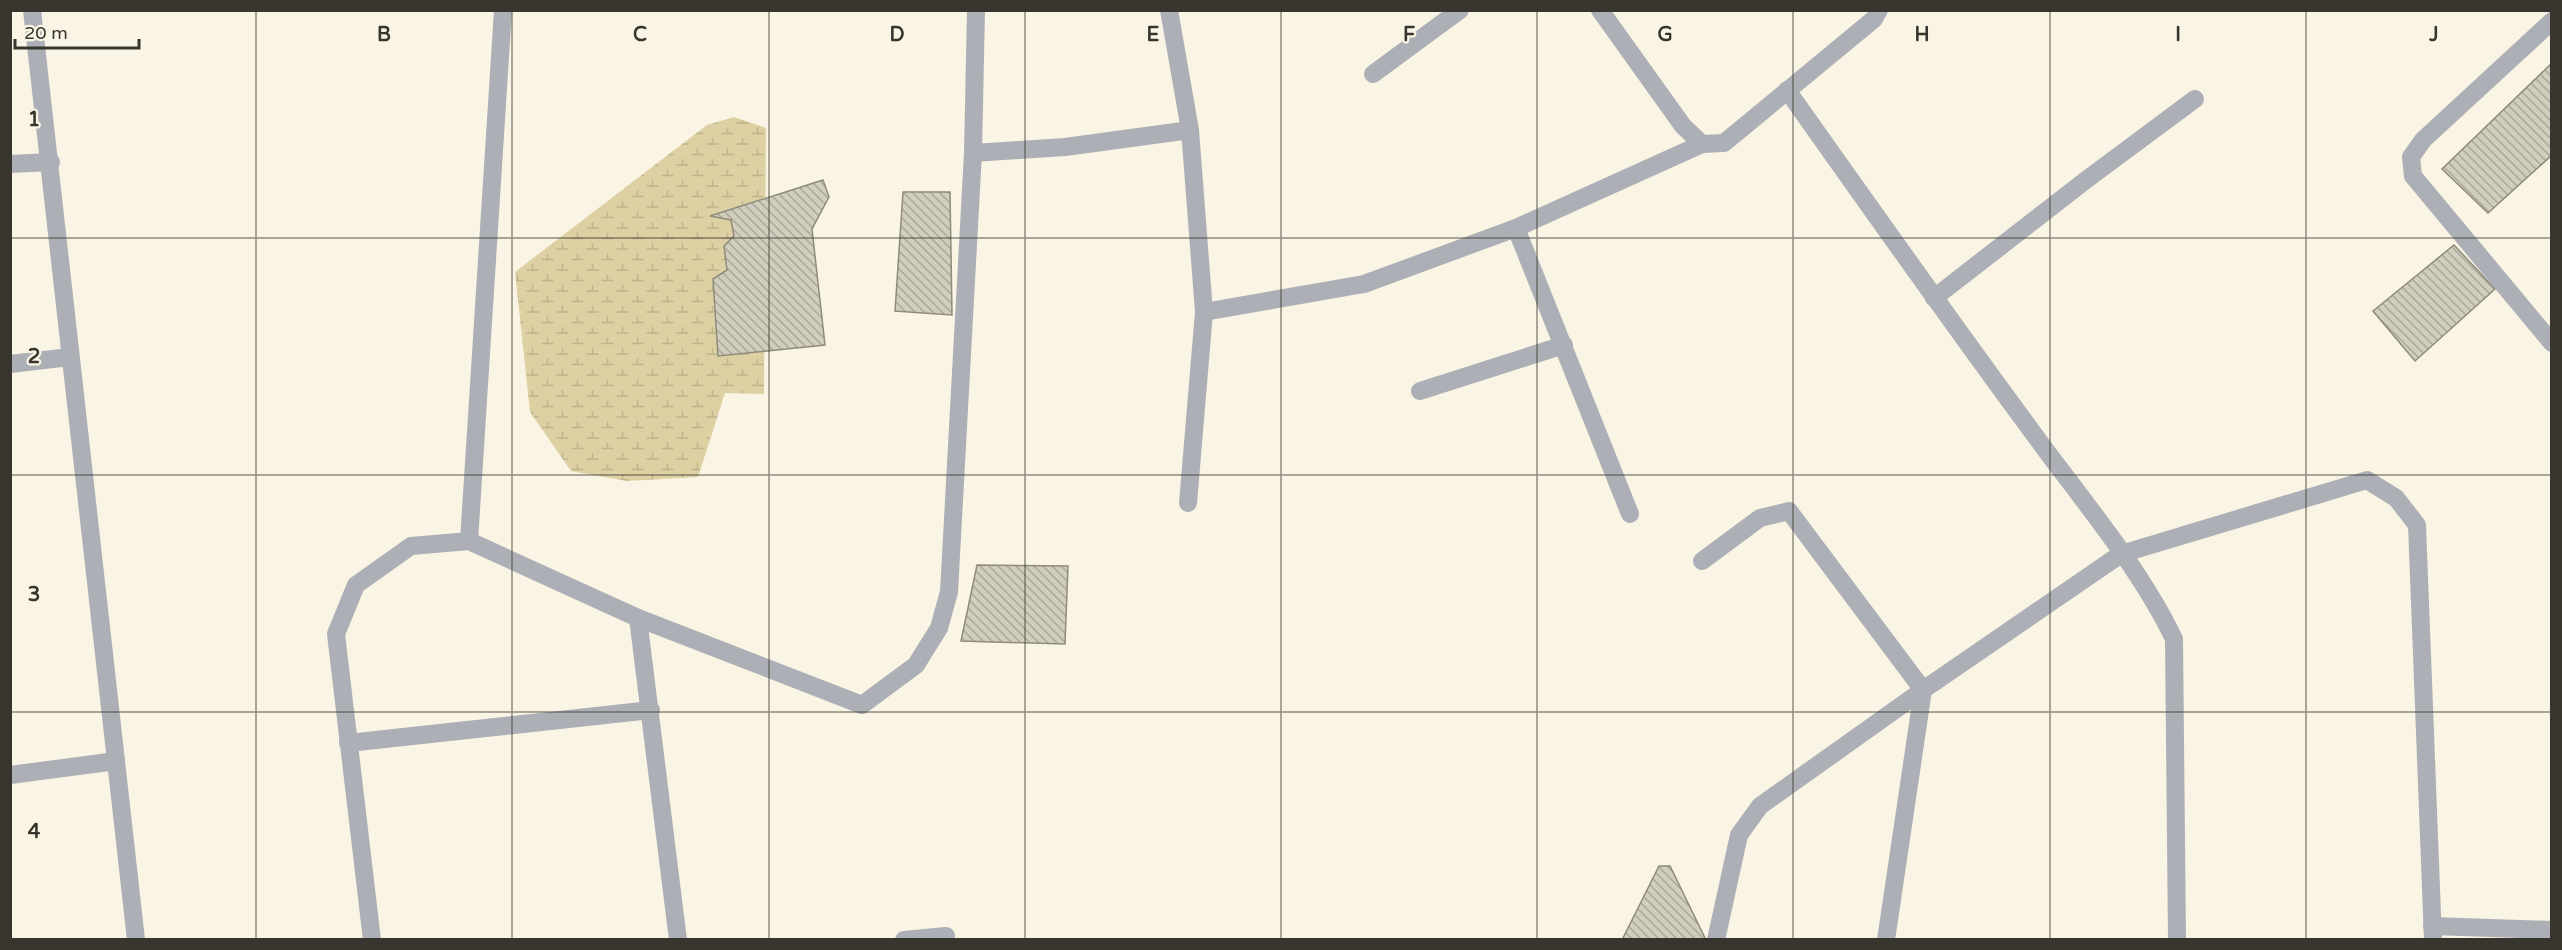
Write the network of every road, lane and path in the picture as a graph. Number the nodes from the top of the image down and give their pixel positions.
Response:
1 (32, 10) edge
2 (502, 10) edge
3 (976, 10) edge
4 (1169, 10) edge
5 (1460, 10) edge
6 (1600, 10) edge
7 (1879, 10) edge
8 (2552, 21) edge
9 (1373, 74) dead end
10 (1787, 90) junction
11 (2196, 99) dead end
12 (1190, 130) junction
13 (1702, 144) junction
14 (974, 153) junction
15 (51, 162) junction
16 (10, 164) edge
17 (1516, 228) junction
18 (1934, 298) junction
19 (1204, 312) junction
20 (2552, 343) edge
21 (1564, 345) junction
22 (70, 357) junction
23 (10, 364) edge
24 (1420, 391) dead end
25 (1188, 502) dead end
26 (1630, 514) dead end
27 (469, 542) junction
28 (2121, 554) junction
29 (1702, 561) dead end
30 (638, 618) junction
31 (1923, 690) junction
32 (651, 710) junction
33 (348, 743) junction
34 (116, 761) junction
35 (10, 774) edge
36 (2552, 930) edge
37 (2432, 933) edge
38 (946, 936) dead end
39 (136, 939) edge
40 (372, 939) edge
41 (678, 939) edge
42 (904, 939) edge
43 (1716, 939) edge
44 (1886, 939) edge
45 (2177, 939) edge

1 - 15 street
2 - 27 street
3 - 14 street
4 - 12 street
5 - 9 street
6 - 13 street
7 - 10 street
8 - 20 street
10 - 13 street
10 - 18 street
11 - 18 street
12 - 14 street
12 - 19 street
13 - 17 street
14 - 30 street
15 - 16 street
15 - 22 street
17 - 19 street
17 - 21 street
18 - 28 street
19 - 25 street
21 - 24 street
21 - 26 street
22 - 23 street
22 - 34 street
27 - 30 street
27 - 33 street
28 - 31 street
28 - 37 street
28 - 45 street
29 - 31 street
30 - 32 street
31 - 43 street
31 - 44 street
32 - 33 street
32 - 41 street
33 - 40 street
34 - 35 street
34 - 39 street
36 - 37 street
38 - 42 street

